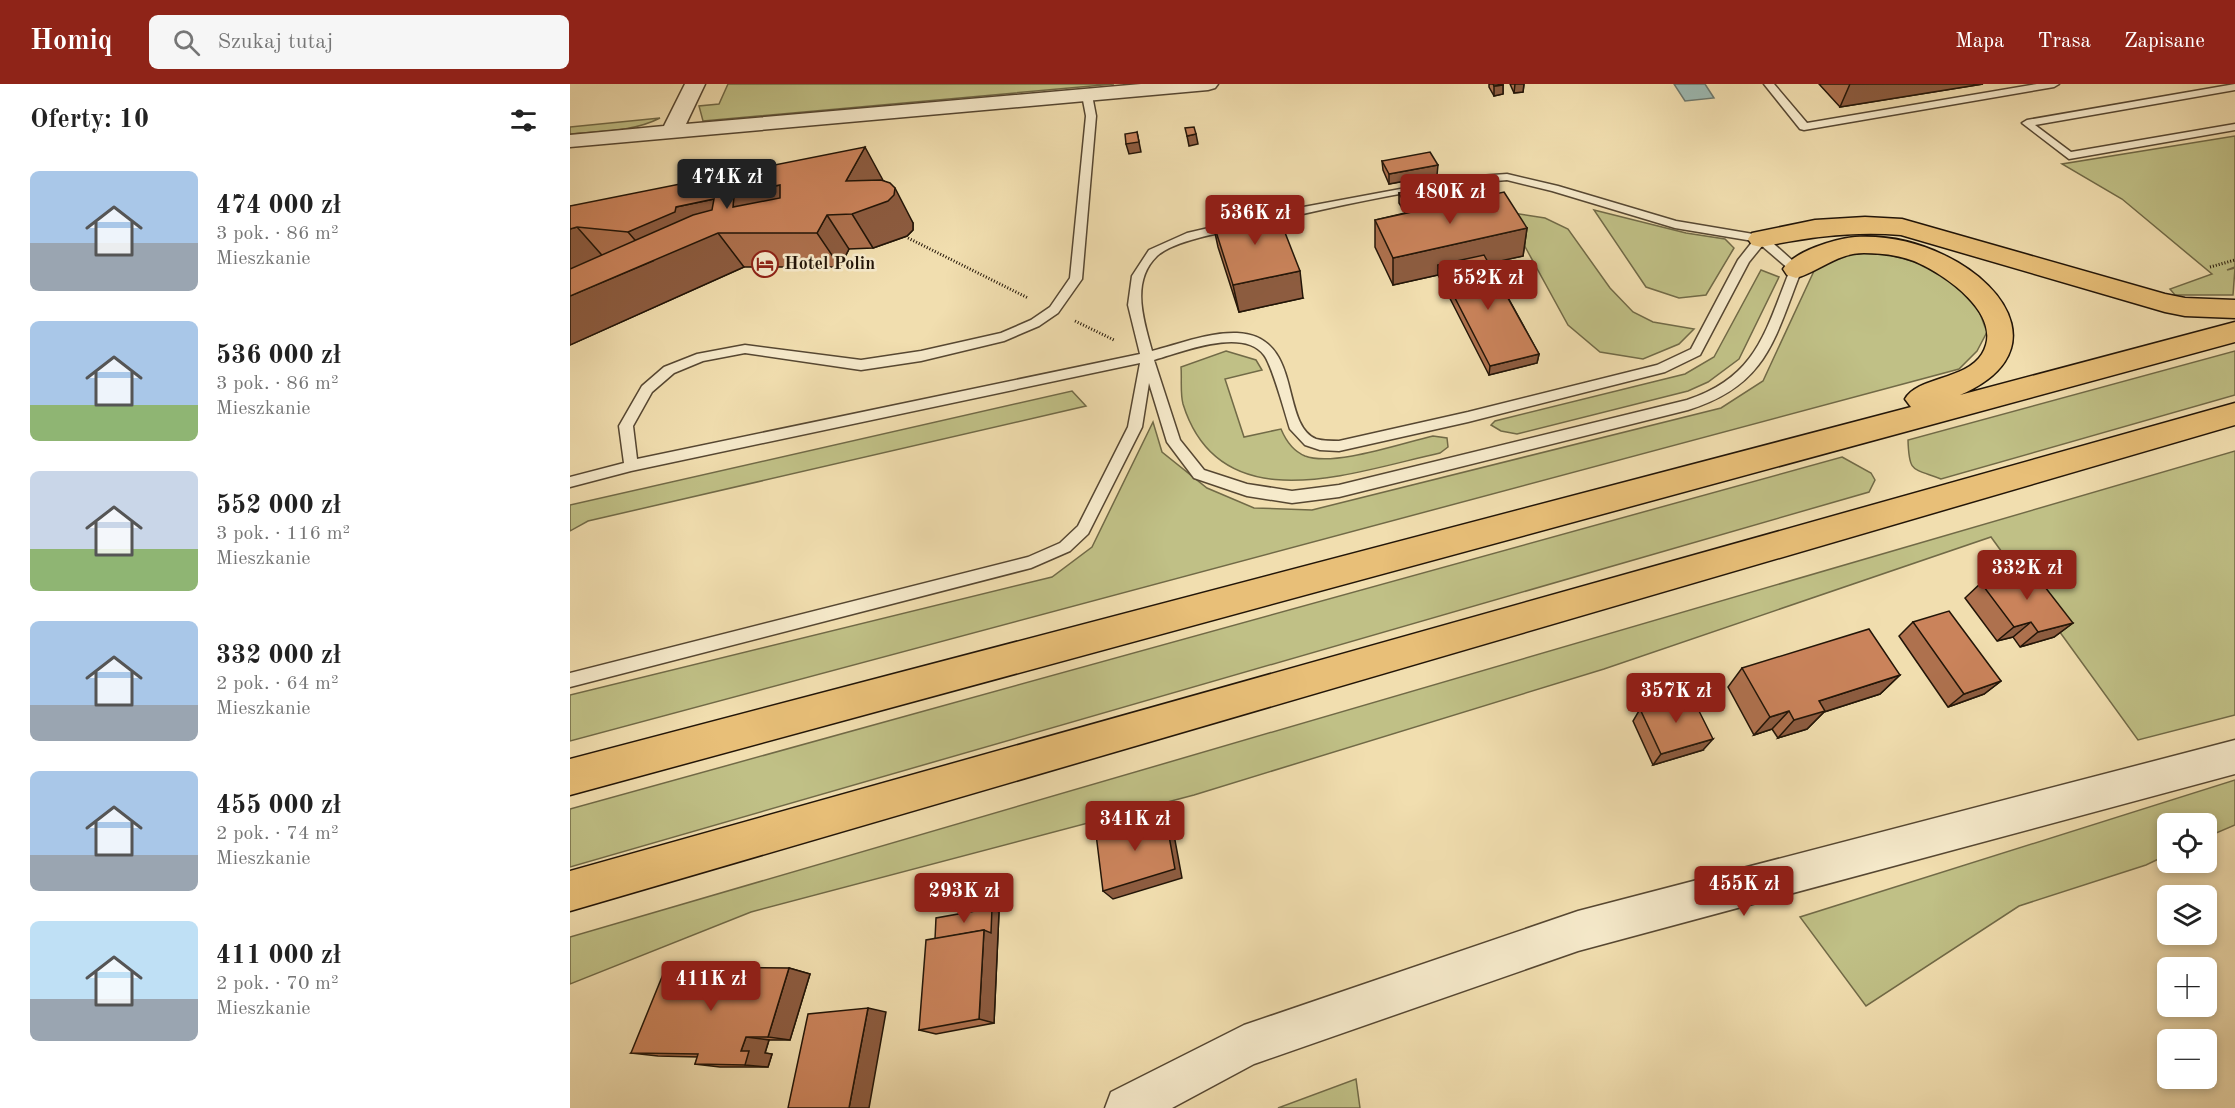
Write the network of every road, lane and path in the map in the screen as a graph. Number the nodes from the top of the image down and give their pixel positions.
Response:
1 (695, 84) edge
2 (1208, 84) edge
3 (1769, 84) edge
4 (2054, 84) edge
5 (2227, 87) edge
6 (1087, 95) junction
7 (2235, 127) edge
8 (672, 132) junction
9 (570, 141) edge
10 (1761, 239) junction
11 (2235, 260) edge
12 (2210, 267) dead end
13 (1796, 269) junction
14 (2235, 309) edge
15 (2235, 332) edge
16 (1147, 357) junction
17 (2235, 414) edge
18 (1819, 443) junction
19 (631, 466) junction
20 (570, 482) edge
21 (570, 680) edge
22 (2235, 757) edge
23 (570, 777) edge
24 (570, 891) edge
25 (1127, 1108) edge

1 - 8 street
2 - 6 street
3 - 4 lane
5 - 7 lane
6 - 8 street
6 - 19 lane
8 - 9 street
10 - 13 lane
10 - 14 highway
10 - 16 lane
10 - 16 lane
11 - 12 path
13 - 16 lane
13 - 18 highway
15 - 18 highway
16 - 19 lane
16 - 21 lane
17 - 24 highway
18 - 23 highway
19 - 20 lane
22 - 25 street

